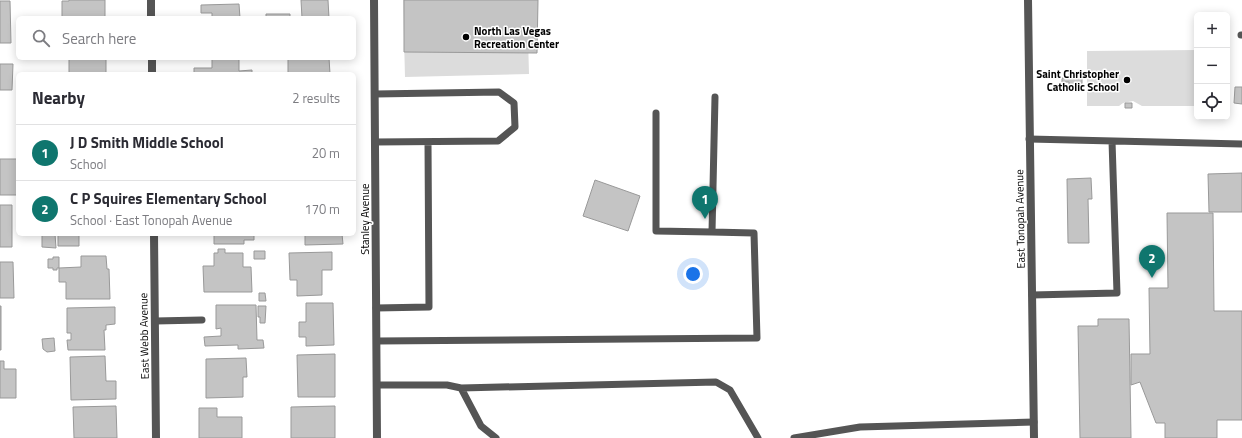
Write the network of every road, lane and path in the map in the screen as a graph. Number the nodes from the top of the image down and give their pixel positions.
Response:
1 (151, 0) edge
2 (374, 0) edge
3 (1028, 0) edge
4 (152, 16) edge
5 (152, 60) edge
6 (152, 72) edge
7 (375, 94) junction
8 (715, 97) dead end
9 (656, 113) dead end
10 (1029, 139) junction
11 (1112, 141) junction
12 (375, 142) junction
13 (428, 142) junction
14 (1242, 144) edge
15 (712, 232) junction
16 (154, 236) edge
17 (1032, 295) junction
18 (376, 308) junction
19 (202, 320) dead end
20 (155, 321) junction
21 (377, 341) junction
22 (377, 385) junction
23 (461, 388) junction
24 (1034, 422) junction
25 (156, 438) edge
26 (377, 438) edge
27 (496, 438) edge
28 (758, 438) edge
29 (794, 438) edge
30 (1034, 438) edge

1 - 4 street
2 - 7 street, Stanley Avenue
3 - 10 street, East Tonopah Avenue
5 - 6 street
7 - 12 street, Stanley Avenue
7 - 13 lane
8 - 15 lane
9 - 15 lane
10 - 11 lane
10 - 17 street, East Tonopah Avenue
11 - 14 lane
11 - 17 lane
12 - 13 lane
12 - 18 street, Stanley Avenue
13 - 18 lane
15 - 21 lane
16 - 20 street, East Webb Avenue
17 - 24 street, East Tonopah Avenue
18 - 21 street, Stanley Avenue
19 - 20 lane
20 - 25 street, East Webb Avenue
21 - 22 street, Stanley Avenue
22 - 23 lane
22 - 26 street, Stanley Avenue
23 - 27 lane
23 - 28 lane
24 - 29 lane
24 - 30 street, East Tonopah Avenue

